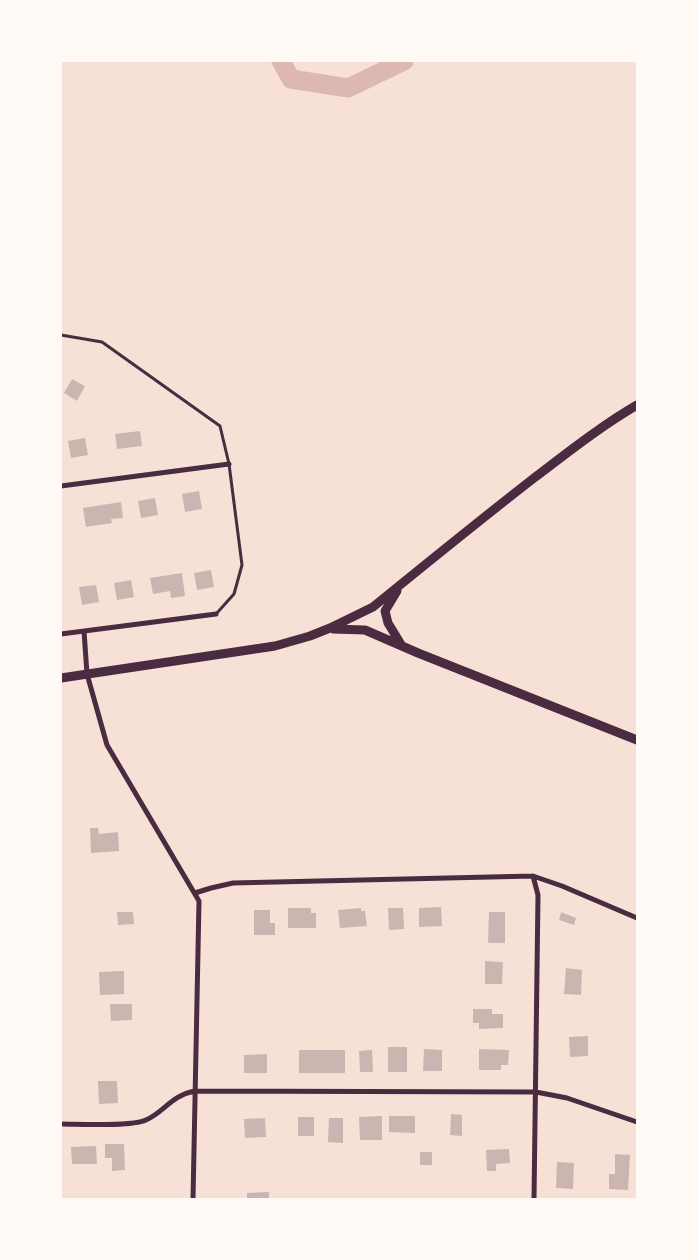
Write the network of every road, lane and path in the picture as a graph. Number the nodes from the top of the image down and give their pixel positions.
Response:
1 (61, 335) edge
2 (637, 406) edge
3 (230, 464) junction
4 (61, 486) edge
5 (403, 583) junction
6 (216, 614) joint
7 (330, 628) junction
8 (84, 632) junction
9 (61, 634) edge
10 (402, 646) junction
11 (87, 674) junction
12 (61, 678) edge
13 (637, 740) edge
14 (533, 876) junction
15 (195, 894) junction
16 (637, 918) edge
17 (195, 1091) junction
18 (536, 1092) junction
19 (637, 1122) edge
20 (61, 1124) edge
21 (193, 1199) edge
22 (534, 1199) edge

1 - 3 lane
2 - 5 main road
3 - 4 street
3 - 6 lane
5 - 7 main road
5 - 10 main road
6 - 8 street
7 - 10 main road
7 - 11 main road
8 - 9 street
8 - 11 street
10 - 13 main road
11 - 12 main road
11 - 15 street
14 - 15 street
14 - 16 street
14 - 18 street
15 - 17 street
17 - 18 street
17 - 20 street
17 - 21 street
18 - 19 street
18 - 22 street

